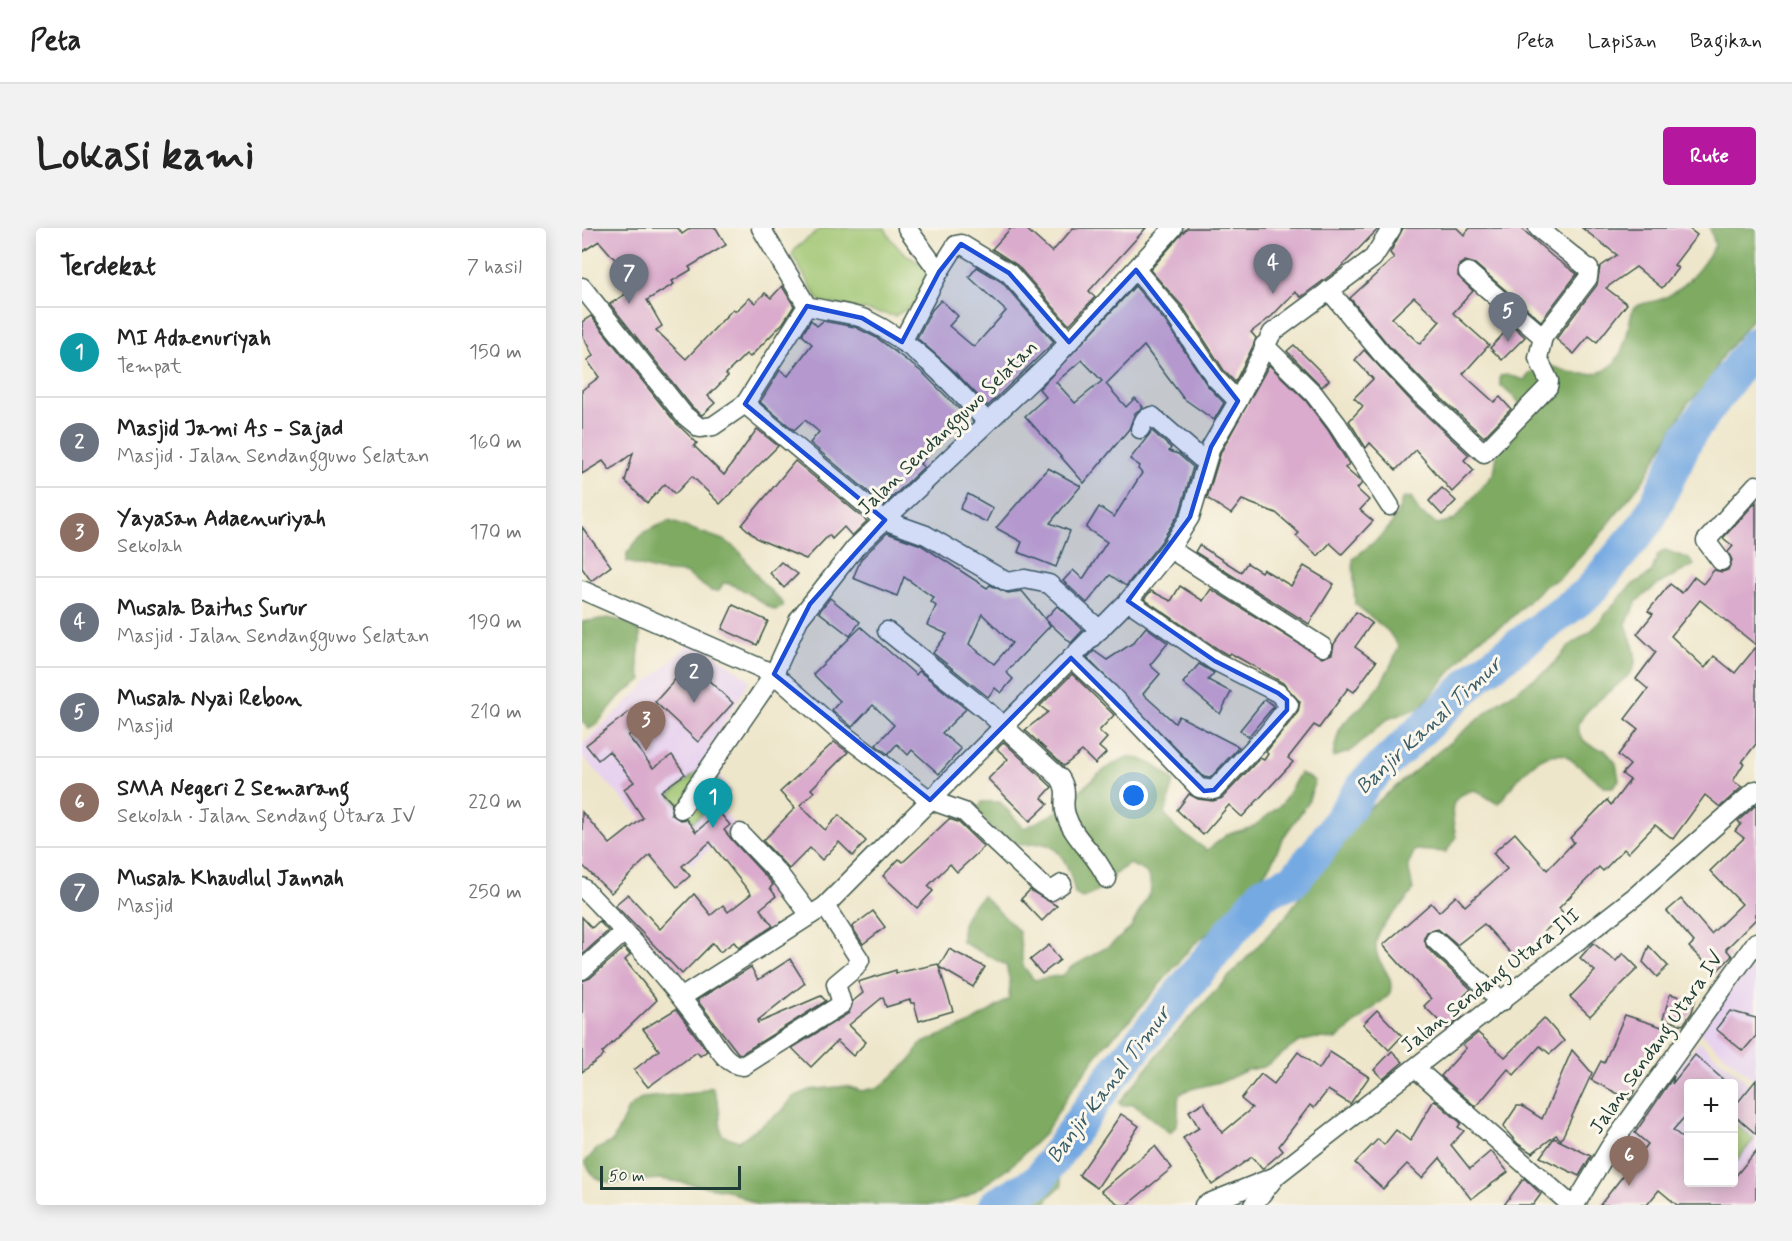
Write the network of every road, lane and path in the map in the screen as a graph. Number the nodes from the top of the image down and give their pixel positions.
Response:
1 (761, 228) edge
2 (907, 228) edge
3 (1173, 228) edge
4 (1392, 228) edge
5 (1538, 228) edge
6 (1136, 270) junction
7 (939, 272) junction
8 (1468, 272) dead end
9 (582, 287) edge
10 (1329, 290) junction
11 (807, 306) junction
12 (1543, 337) junction
13 (902, 342) junction
14 (1070, 342) junction
15 (1264, 345) junction
16 (1238, 401) junction
17 (745, 404) junction
18 (987, 422) junction
19 (1140, 429) dead end
20 (1205, 462) junction
21 (1756, 485) edge
22 (1390, 506) dead end
23 (884, 520) junction
24 (1170, 549) junction
25 (1721, 561) dead end
26 (582, 590) edge
27 (1128, 601) junction
28 (1100, 630) junction
29 (887, 631) dead end
30 (1323, 646) dead end
31 (1071, 658) junction
32 (774, 674) junction
33 (1002, 726) junction
34 (1756, 790) edge
35 (930, 800) junction
36 (681, 809) dead end
37 (740, 833) dead end
38 (1107, 879) dead end
39 (1062, 884) dead end
40 (582, 887) edge
41 (818, 910) junction
42 (624, 932) junction
43 (1435, 940) dead end
44 (1756, 942) edge
45 (582, 970) edge
46 (682, 997) junction
47 (1502, 1002) junction
48 (1415, 1068) junction
49 (1277, 1175) junction
50 (1204, 1205) edge
51 (1253, 1205) edge

1 - 11 street
2 - 7 street
3 - 6 street, Jalan Sendangguwo Selatan
4 - 10 street
5 - 12 street
6 - 14 street, Jalan Sendangguwo Selatan
6 - 16 street
7 - 13 street
7 - 14 street
8 - 12 street
9 - 17 street
10 - 12 street
10 - 15 street
11 - 13 street
11 - 17 street
13 - 18 street
14 - 18 street, Jalan Sendangguwo Selatan
15 - 16 street
15 - 22 street
16 - 20 street
17 - 23 street
18 - 23 street, Jalan Sendangguwo Selatan
19 - 20 street
20 - 24 street
21 - 25 street
23 - 28 street
23 - 32 street, Jalan Sendangguwo Selatan
24 - 27 street
24 - 30 street
26 - 32 street
27 - 28 street
27 - 31 street
28 - 31 street
29 - 33 street
31 - 33 street
32 - 35 street
32 - 36 street, Jalan Sendangguwo Selatan
33 - 35 street
33 - 38 street
34 - 47 street, Jalan Sendang Utara III
35 - 39 street
35 - 41 street
37 - 41 street
40 - 42 street
41 - 46 street
41 - 46 street
42 - 45 street
42 - 46 street
43 - 47 street
44 - 48 street, Jalan Sendang Utara IV
47 - 48 street, Jalan Sendang Utara III
48 - 49 street, Jalan Sendang Utara III
49 - 50 street
49 - 51 street, Jalan Sendang Utara III

